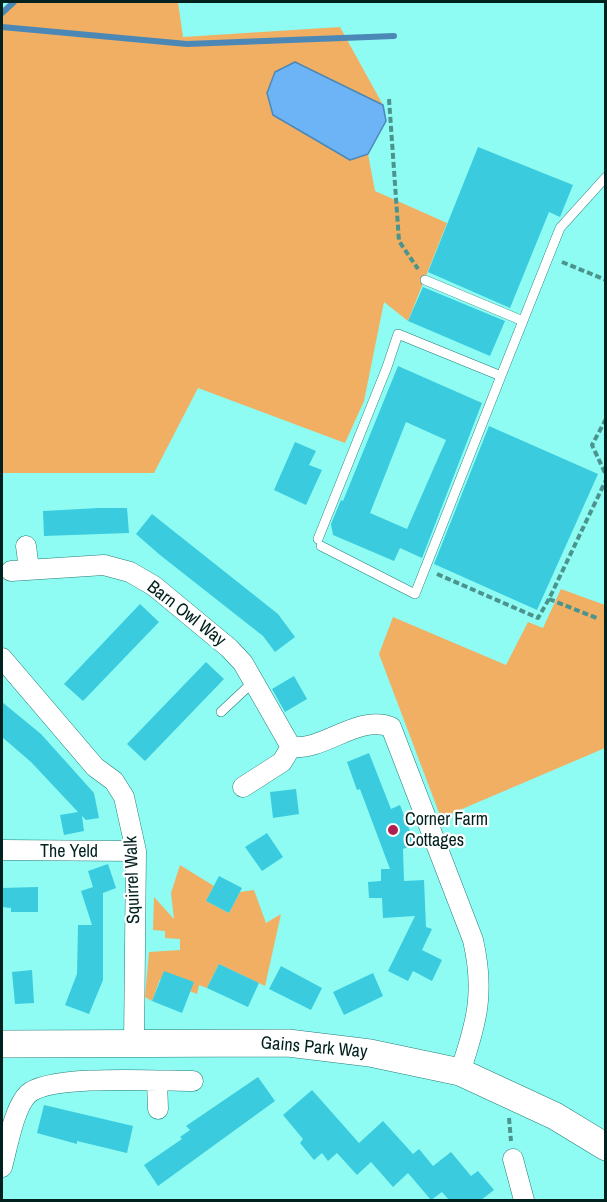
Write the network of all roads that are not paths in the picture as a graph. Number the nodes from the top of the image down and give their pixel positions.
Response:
1 (606, 177) edge
2 (425, 280) road end
3 (523, 321) junction
4 (501, 376) junction
5 (26, 546) dead end
6 (2, 658) edge
7 (254, 682) junction
8 (221, 712) dead end
9 (291, 747) junction
10 (243, 787) dead end
11 (2, 850) edge
12 (136, 851) junction
13 (134, 1042) junction
14 (2, 1044) edge
15 (459, 1072) junction
16 (157, 1081) junction
17 (193, 1081) dead end
18 (158, 1109) dead end
19 (606, 1147) edge
20 (513, 1160) road end
21 (2, 1167) edge
22 (524, 1200) edge

1 - 3 lane
2 - 3 lane
3 - 4 lane
4 - 4 lane
5 - 7 street, Barn Owl Way
6 - 12 street, Squirrel Walk
7 - 8 lane
7 - 9 street, Barn Owl Way
9 - 10 street
9 - 15 street
11 - 12 street, The Yeld
12 - 13 street, Squirrel Walk
13 - 14 street, Gains Park Way
13 - 15 street, Gains Park Way
15 - 19 street, Gains Park Way
16 - 17 street
16 - 18 street
16 - 21 street
20 - 22 street

